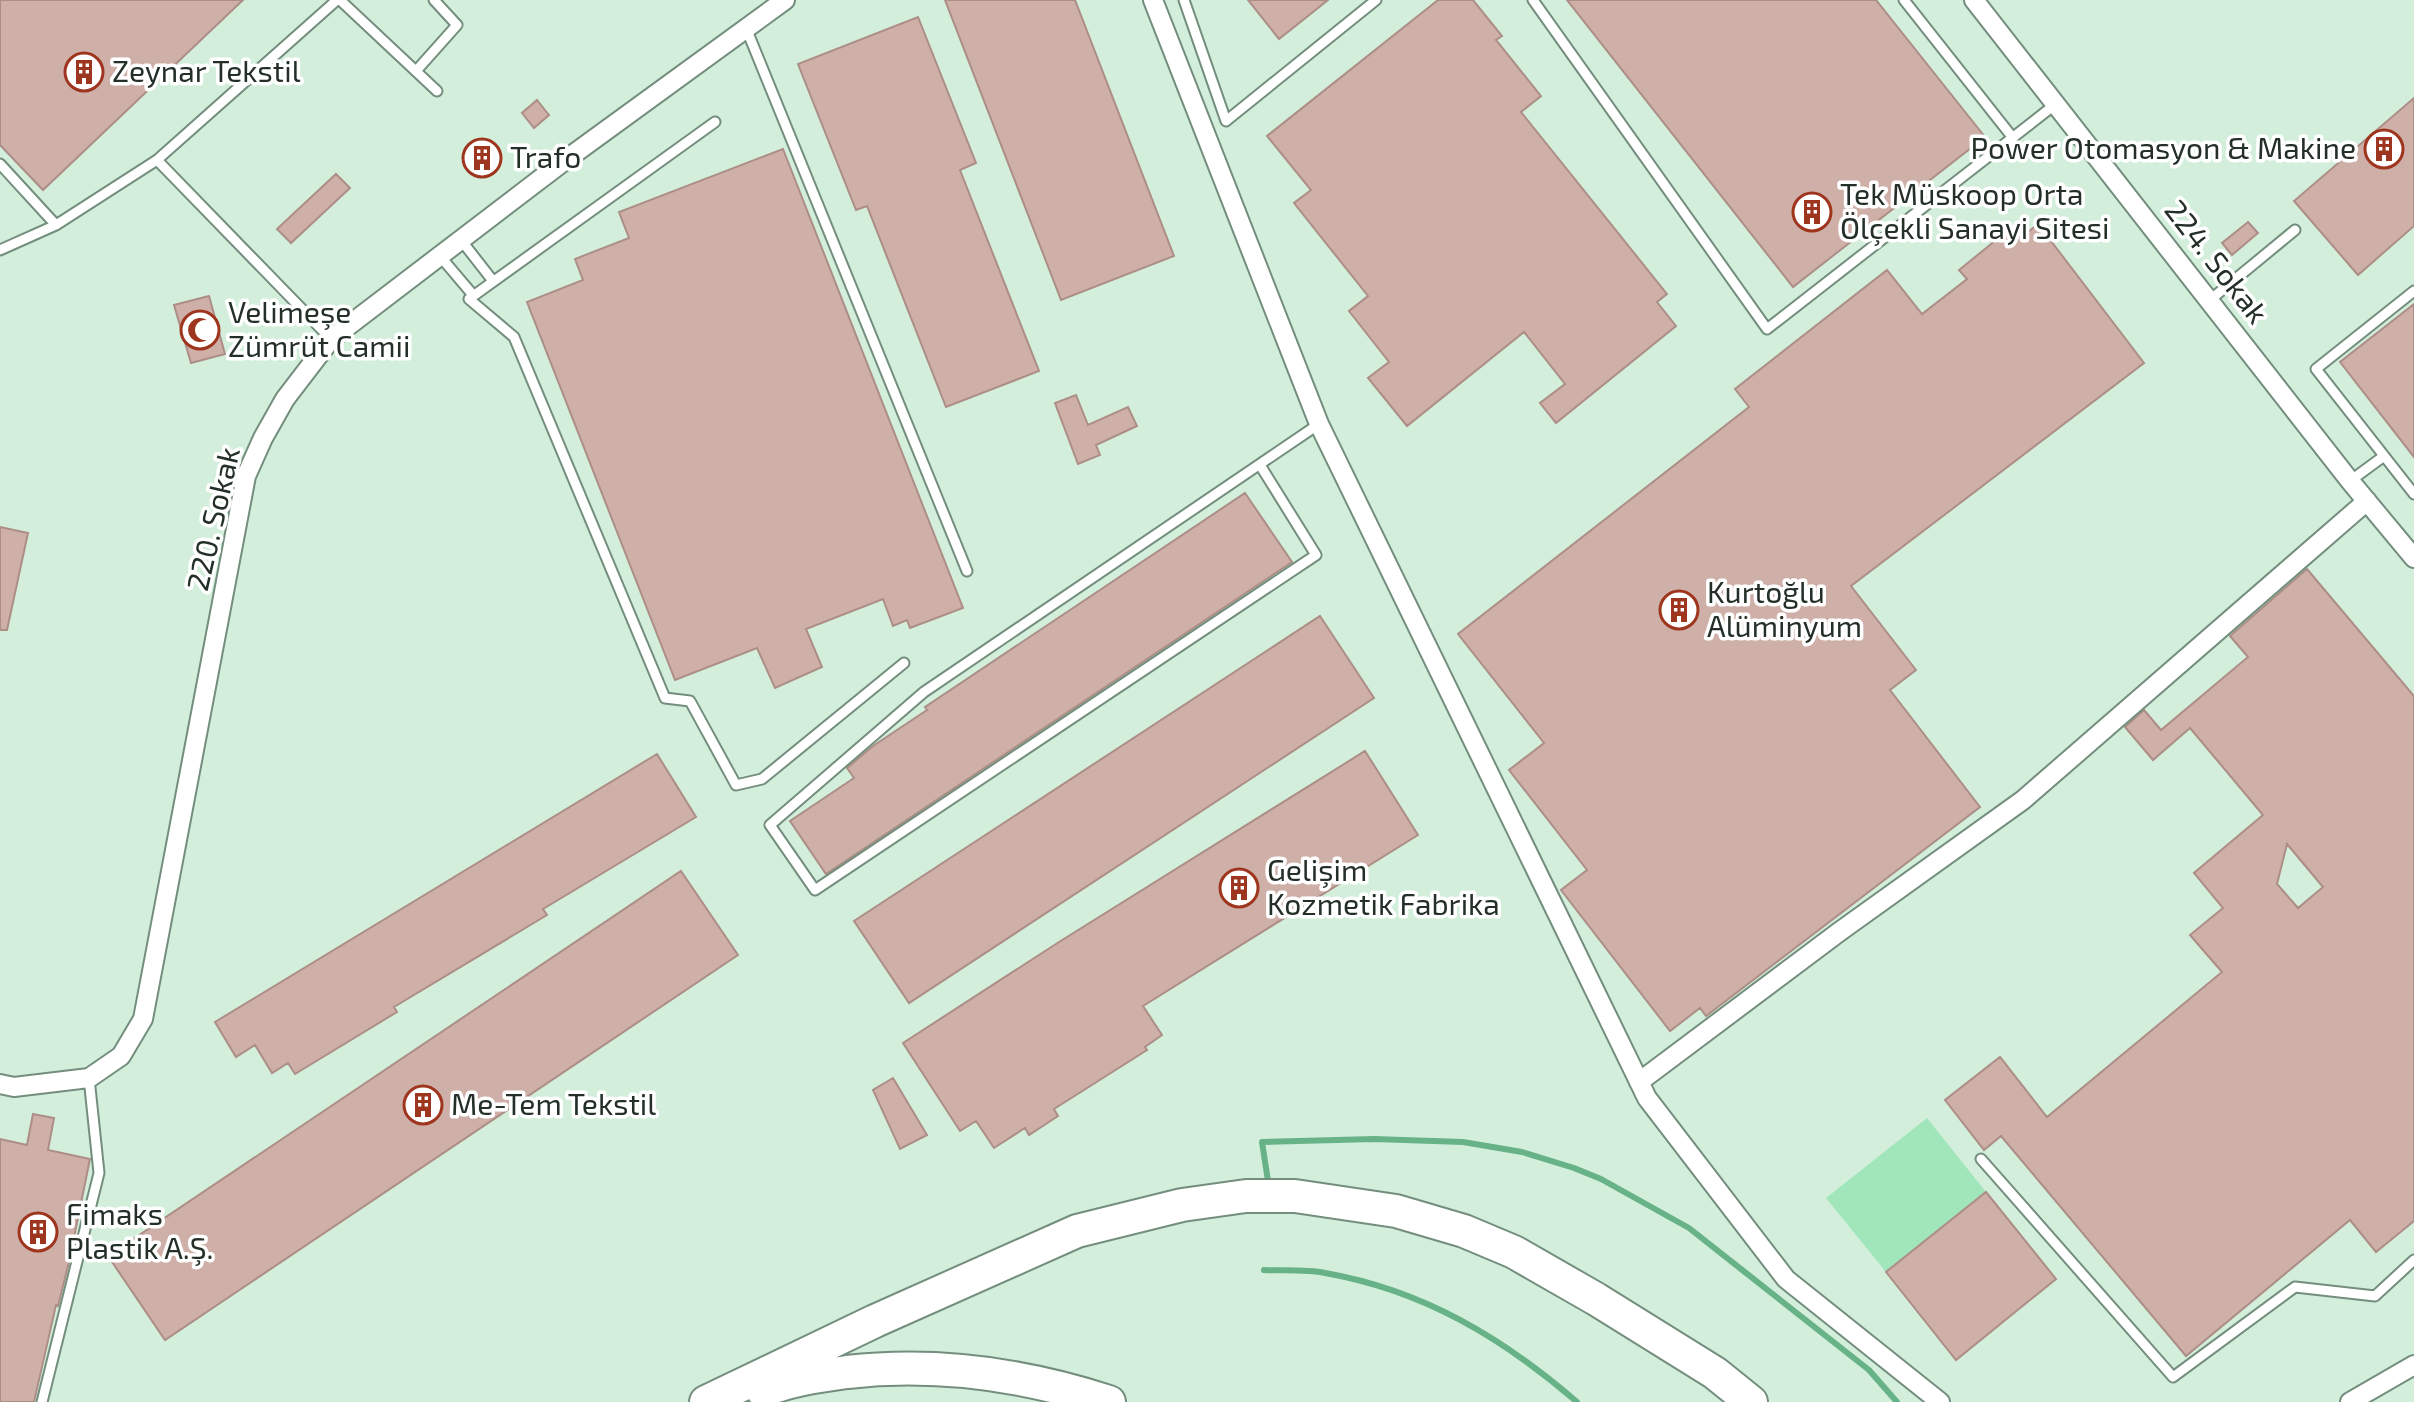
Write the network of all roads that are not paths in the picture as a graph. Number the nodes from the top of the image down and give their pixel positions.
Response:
1 (338, 0) edge
2 (434, 0) edge
3 (785, 0) edge
4 (1153, 0) edge
5 (1184, 0) edge
6 (1376, 0) edge
7 (1533, 0) edge
8 (1904, 0) edge
9 (1974, 0) edge
10 (746, 28) junction
11 (416, 71) junction
12 (437, 91) dead end
13 (2057, 103) junction
14 (715, 122) dead end
15 (2013, 138) junction
16 (157, 160) junction
17 (0, 164) edge
18 (56, 225) junction
19 (2295, 230) dead end
20 (461, 240) junction
21 (0, 250) edge
22 (440, 256) junction
23 (493, 281) junction
24 (2414, 291) edge
25 (473, 295) junction
26 (2210, 300) junction
27 (331, 339) junction
28 (1319, 424) junction
29 (2384, 456) junction
30 (1260, 465) junction
31 (2350, 481) junction
32 (2414, 494) edge
33 (2367, 501) junction
34 (2414, 558) edge
35 (967, 571) dead end
36 (904, 663) dead end
37 (89, 1078) junction
38 (1639, 1082) junction
39 (0, 1084) edge
40 (1981, 1159) dead end
41 (2414, 1260) edge
42 (2414, 1365) edge
43 (42, 1402) edge
44 (706, 1402) edge
45 (737, 1402) edge
46 (1109, 1402) edge
47 (1751, 1402) edge
48 (1940, 1402) edge
49 (2350, 1402) edge

1 - 11 lane
1 - 16 lane
2 - 11 lane
3 - 10 street, 220. Sokak
4 - 28 street
5 - 6 lane
7 - 15 lane
8 - 15 lane
9 - 13 street, 224. Sokak
10 - 20 street, 220. Sokak
10 - 35 lane
11 - 12 lane
13 - 15 lane
13 - 26 street, 224. Sokak
14 - 23 lane
16 - 18 lane
16 - 27 lane
17 - 18 lane
18 - 21 lane
19 - 26 lane
20 - 22 street, 220. Sokak
20 - 23 lane
22 - 25 lane
22 - 27 street, 220. Sokak
23 - 25 lane
24 - 29 lane
25 - 36 lane
26 - 31 street, 224. Sokak
27 - 37 street, 220. Sokak
28 - 30 lane
28 - 38 street
29 - 31 lane
29 - 32 lane
30 - 30 lane
31 - 33 street, 224. Sokak
33 - 34 street, 224. Sokak
33 - 38 street
37 - 39 street
37 - 43 lane
38 - 48 street
40 - 41 lane
42 - 49 street
44 - 47 highway
45 - 46 highway

